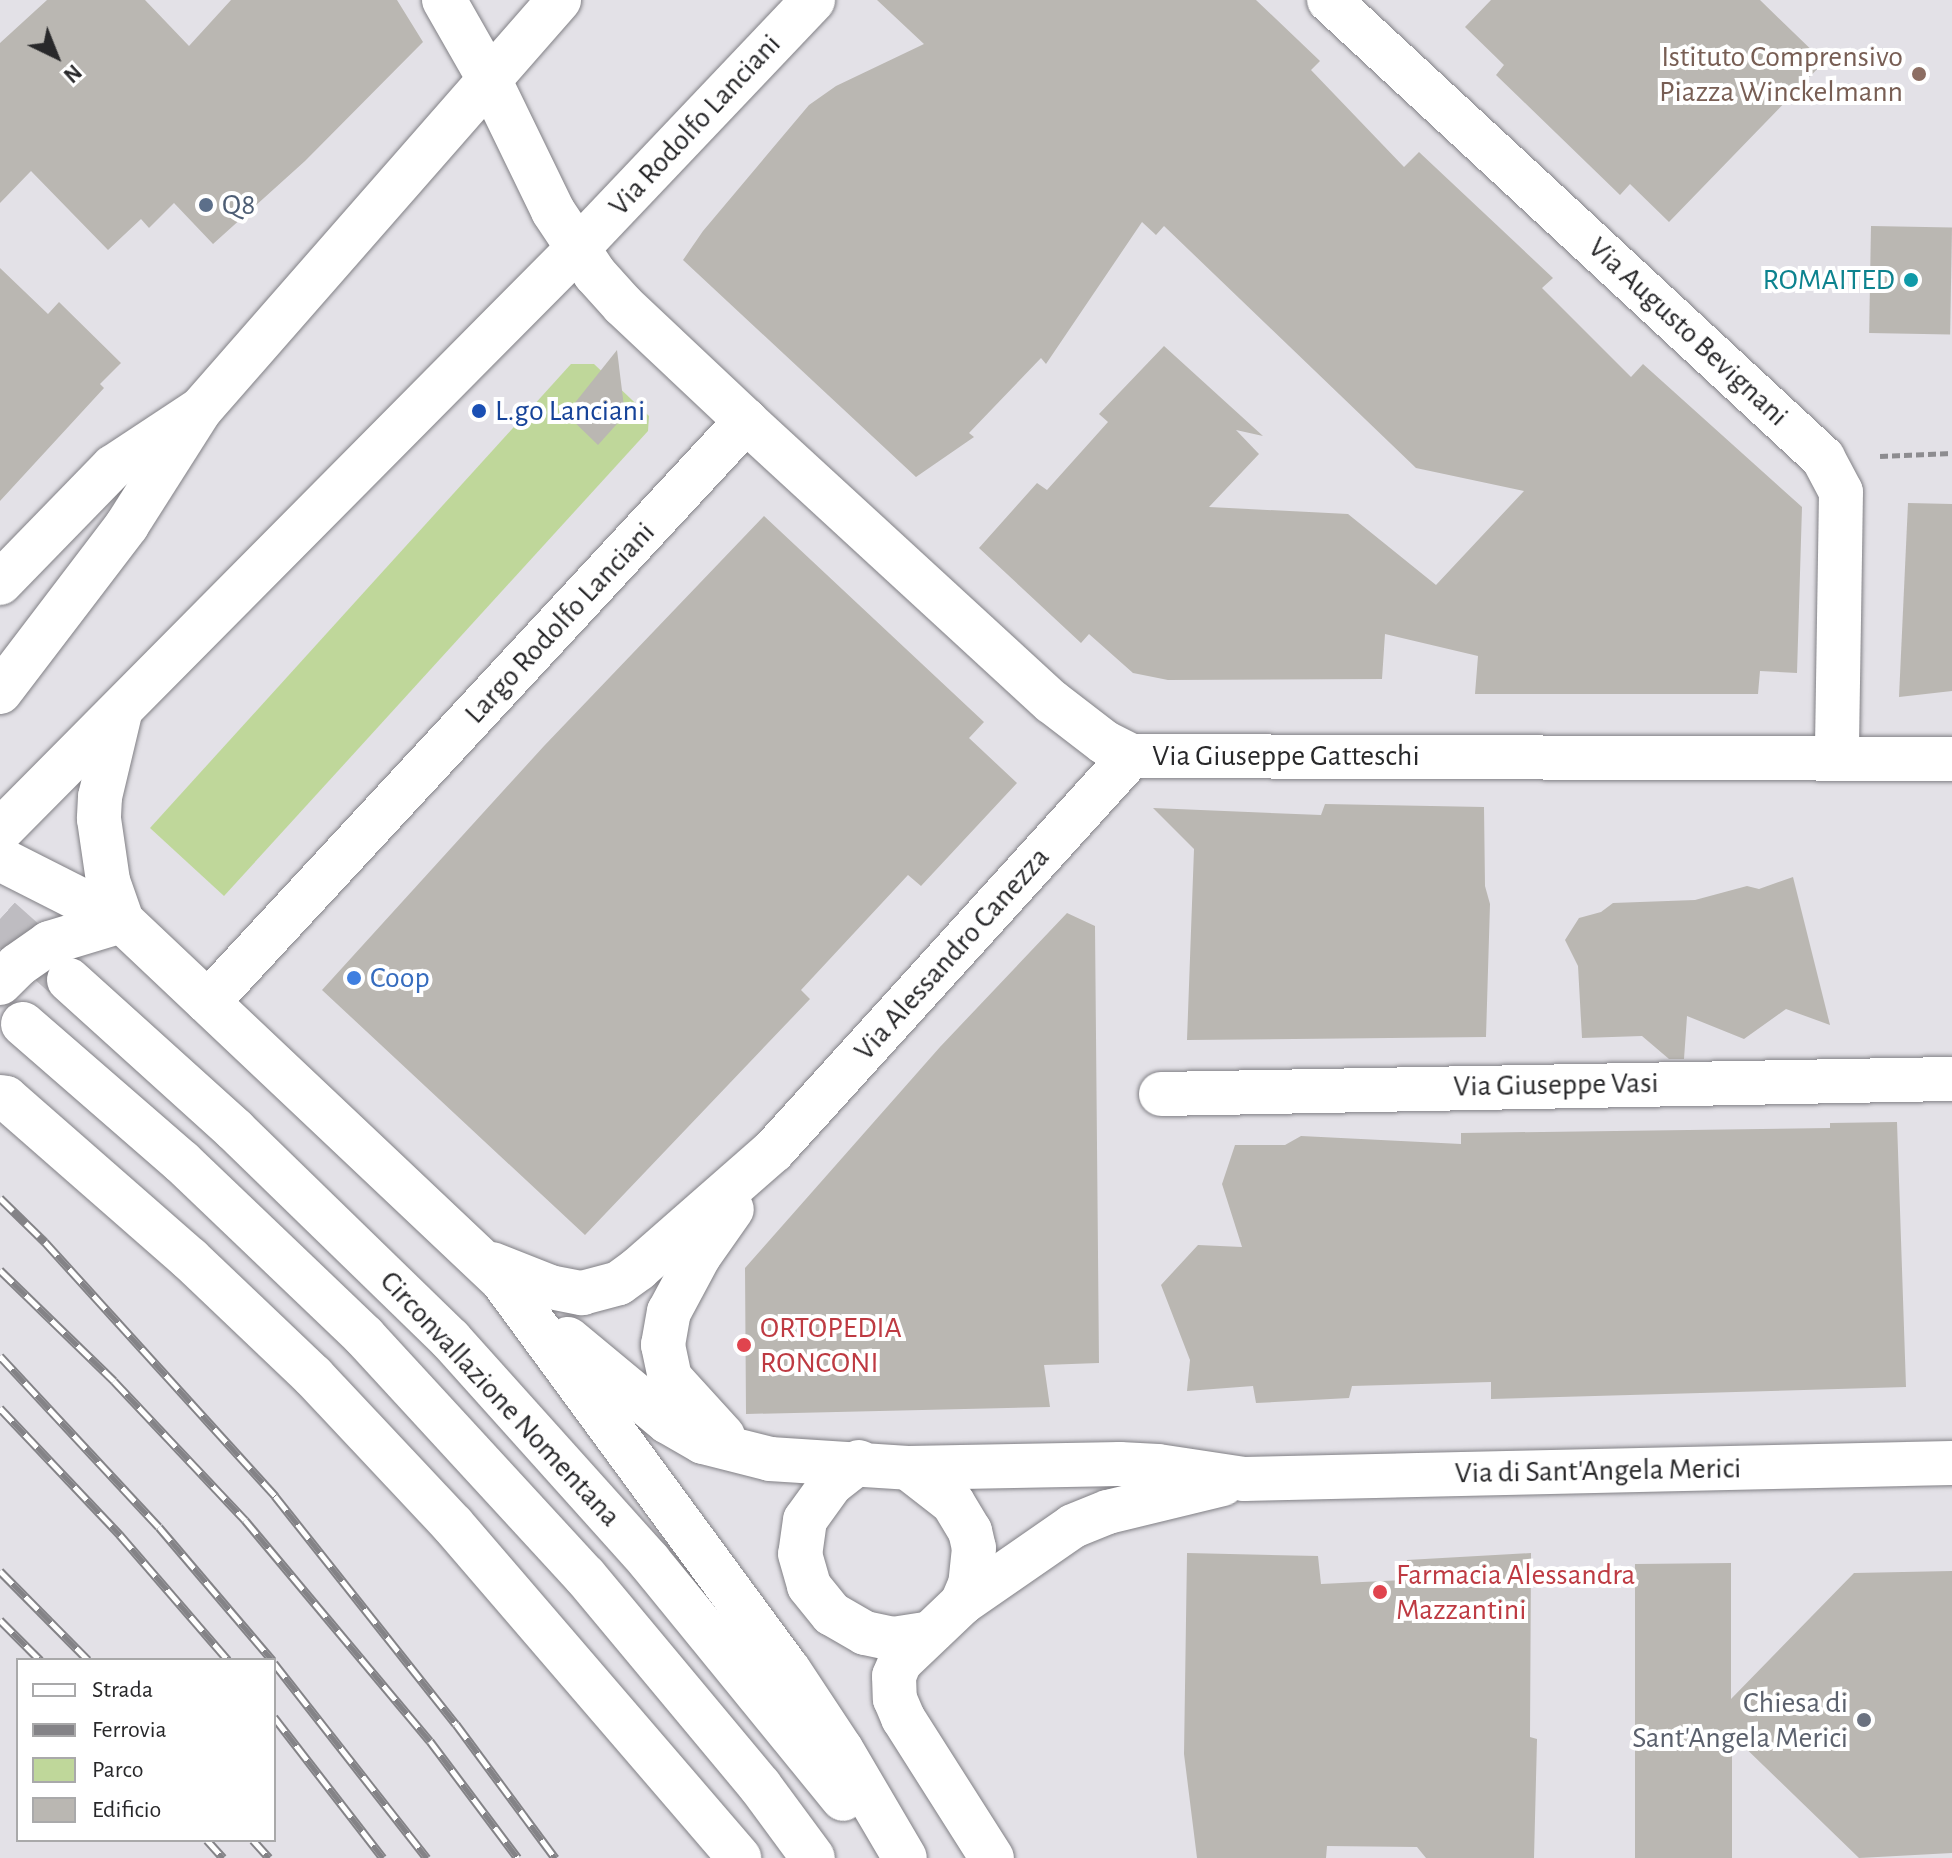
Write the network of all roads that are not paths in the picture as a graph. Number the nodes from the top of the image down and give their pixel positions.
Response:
1 (444, 0) edge
2 (559, 0) edge
3 (813, 0) edge
4 (1329, 0) edge
5 (489, 79) junction
6 (577, 249) junction
7 (200, 410) junction
8 (746, 421) junction
9 (0, 583) edge
10 (0, 692) edge
11 (120, 713) junction
12 (1131, 756) junction
13 (1837, 758) junction
14 (1952, 759) edge
15 (0, 831) edge
16 (0, 859) edge
17 (122, 921) junction
18 (69, 980) tunnel mouth
19 (0, 983) edge
20 (208, 1002) junction
21 (23, 1024) dead end
22 (1952, 1079) edge
23 (1161, 1094) dead end
24 (2, 1095) edge
25 (773, 1151) junction
26 (484, 1261) junction
27 (520, 1301) junction
28 (736, 1449) junction
29 (859, 1462) junction
30 (1952, 1463) edge
31 (908, 1468) junction
32 (1244, 1479) junction
33 (962, 1603) junction
34 (929, 1633) junction
35 (739, 1858) edge
36 (813, 1858) edge
37 (888, 1858) edge
38 (905, 1858) edge
39 (992, 1858) edge

1 - 5 street
2 - 5 street
3 - 6 street, Via Rodolfo Lanciani
4 - 13 street, Via Augusto Bevignani
5 - 6 street
5 - 7 street
6 - 8 street
6 - 11 street
7 - 9 street
7 - 10 street
8 - 12 street, Via Giuseppe Gatteschi
8 - 20 street, Largo Rodolfo Lanciani
11 - 15 street
11 - 17 street
12 - 13 street, Via Giuseppe Gatteschi
12 - 25 street, Via Alessandro Canezza
13 - 14 street, Via Giuseppe Gatteschi
16 - 17 street
17 - 19 street
17 - 20 street
18 - 37 street, Circonvallazione Nomentana
20 - 26 street
21 - 36 street, Circonvallazione Nomentana
22 - 23 street, Via Giuseppe Vasi
24 - 35 street
25 - 26 street, Via Alessandro Canezza
25 - 28 street, Via Alessandro Canezza
26 - 27 street
27 - 28 street
27 - 38 street
28 - 29 street
29 - 31 street
29 - 34 street
30 - 32 street, Via di Sant'Angela Merici
31 - 32 street, Via di Sant'Angela Merici
31 - 33 street
32 - 33 street, Via di Sant'Angela Merici
33 - 34 street
34 - 39 street

